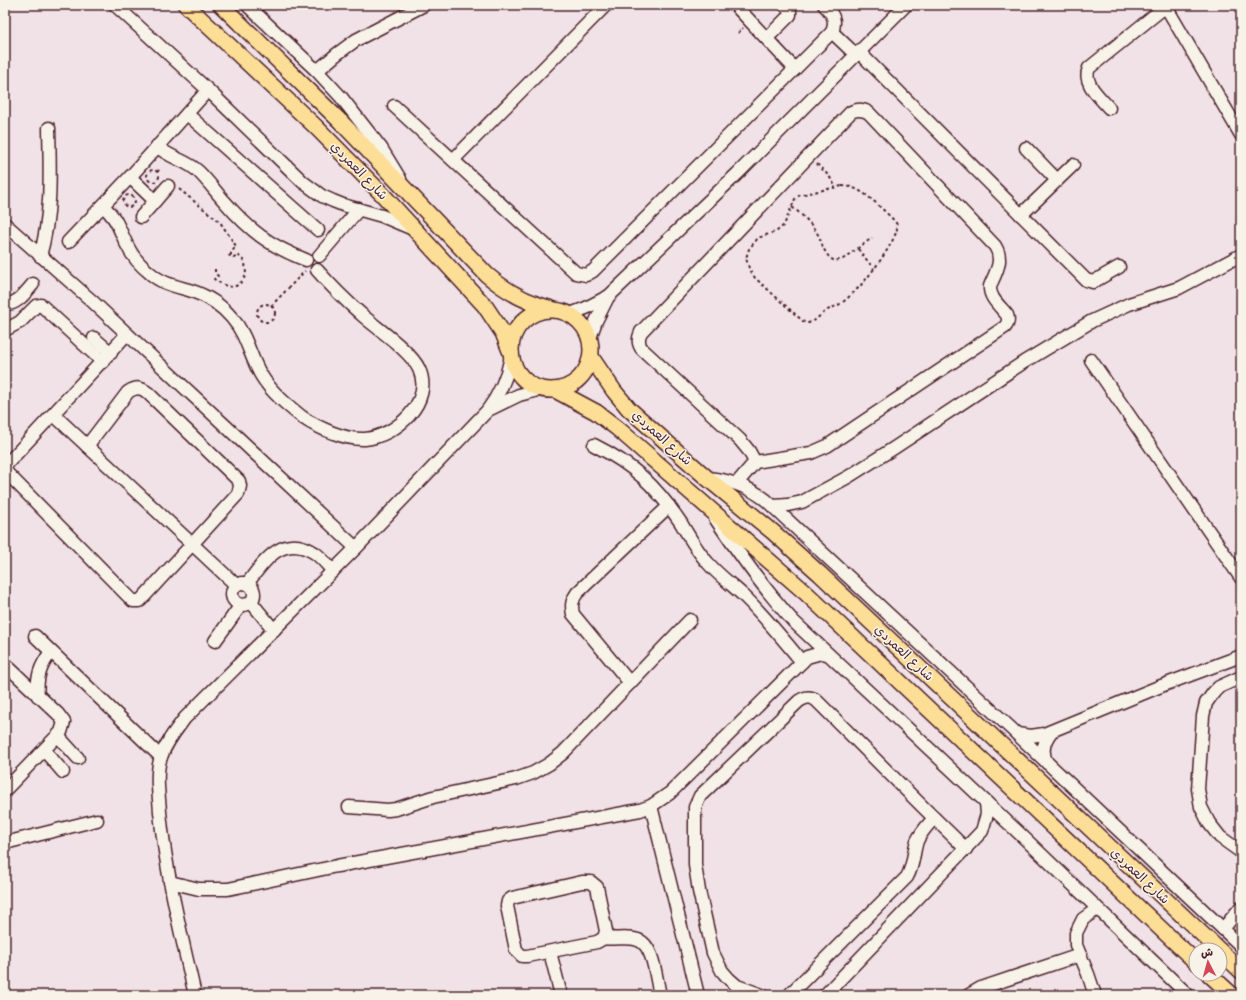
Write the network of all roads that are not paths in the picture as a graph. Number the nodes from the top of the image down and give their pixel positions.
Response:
1 (115, 5) edge
2 (186, 5) edge
3 (221, 5) edge
4 (247, 5) edge
5 (424, 5) edge
6 (606, 5) edge
7 (785, 5) edge
8 (824, 5) edge
9 (906, 5) edge
10 (1165, 5) edge
11 (740, 6) edge
12 (832, 32) junction
13 (767, 38) junction
14 (857, 54) junction
15 (795, 69) junction
16 (317, 71) junction
17 (208, 90) junction
18 (394, 106) dead end
19 (1109, 108) dead end
20 (186, 114) junction
21 (48, 128) dead end
22 (1241, 135) edge
23 (157, 146) junction
24 (1026, 148) dead end
25 (453, 160) junction
26 (1073, 165) dead end
27 (130, 177) junction
28 (1057, 180) junction
29 (168, 186) road end
30 (403, 186) junction
31 (155, 201) junction
32 (103, 206) junction
33 (359, 209) junction
34 (1021, 215) junction
35 (141, 217) dead end
36 (5, 224) edge
37 (318, 230) dead end
38 (415, 231) junction
39 (68, 242) dead end
40 (1241, 255) edge
41 (40, 256) junction
42 (310, 266) junction
43 (1119, 267) dead end
44 (33, 284) dead end
45 (609, 296) junction
46 (5, 304) edge
47 (552, 309) junction
48 (570, 314) junction
49 (5, 330) edge
50 (127, 334) junction
51 (94, 338) dead end
52 (590, 338) junction
53 (511, 355) junction
54 (107, 357) junction
55 (591, 357) junction
56 (1091, 360) dead end
57 (548, 390) junction
58 (487, 411) junction
59 (54, 414) junction
60 (594, 445) dead end
61 (87, 446) junction
62 (755, 462) junction
63 (5, 466) edge
64 (5, 471) edge
65 (707, 478) junction
66 (737, 483) junction
67 (802, 502) junction
68 (669, 506) junction
69 (707, 506) junction
70 (773, 506) junction
71 (794, 526) junction
72 (192, 545) junction
73 (356, 548) junction
74 (333, 571) junction
75 (1241, 578) edge
76 (242, 584) junction
77 (246, 604) junction
78 (690, 620) dead end
79 (274, 630) junction
80 (805, 632) junction
81 (35, 636) dead end
82 (215, 641) dead end
83 (51, 652) junction
84 (828, 654) junction
85 (1241, 656) edge
86 (802, 662) junction
87 (5, 664) edge
88 (1241, 677) edge
89 (630, 683) junction
90 (38, 696) junction
91 (1051, 732) junction
92 (1017, 734) junction
93 (58, 736) junction
94 (44, 750) junction
95 (161, 757) junction
96 (78, 758) dead end
97 (1047, 763) junction
98 (63, 772) dead end
99 (5, 790) edge
100 (986, 802) junction
101 (651, 806) junction
102 (349, 807) dead end
103 (934, 818) junction
104 (96, 820) dead end
105 (1008, 823) junction
106 (982, 831) junction
107 (5, 843) edge
108 (966, 849) junction
109 (1241, 852) edge
110 (170, 882) junction
111 (1241, 907) edge
112 (1097, 908) junction
113 (1223, 929) junction
114 (604, 938) junction
115 (1209, 942) edge
116 (1241, 946) edge
117 (550, 952) junction
118 (1188, 954) edge
119 (1080, 955) junction
120 (1228, 959) edge
121 (1241, 971) edge
122 (1218, 982) edge
123 (195, 995) edge
124 (560, 995) edge
125 (660, 995) edge
126 (698, 995) edge
127 (762, 995) edge
128 (789, 995) edge
129 (825, 995) edge
130 (969, 995) edge
131 (1095, 995) edge
132 (1188, 995) edge
133 (1232, 995) edge

1 - 17 street
2 - 38 main road, شارع العمردي
3 - 30 main road, شارع العمردي
4 - 16 street
5 - 16 street
6 - 25 street
7 - 13 street
8 - 12 street
9 - 14 street
10 - 19 street
10 - 22 street
11 - 13 street
12 - 14 street
12 - 15 street
13 - 15 street
14 - 34 street
14 - 45 street
15 - 25 street
16 - 30 street
17 - 20 street
17 - 33 street
18 - 25 street
20 - 23 street
20 - 37 street
21 - 41 street
23 - 27 street
23 - 42 street
24 - 28 street
26 - 28 street
27 - 31 street
27 - 32 street
28 - 34 street
29 - 31 street
30 - 47 main road, شارع العمردي
31 - 35 street
32 - 39 street
32 - 42 street
33 - 38 street
33 - 42 street
34 - 43 street
36 - 41 street
38 - 53 main road, شارع العمردي
40 - 67 street
41 - 50 street
44 - 46 street
45 - 48 street
45 - 52 street
47 - 48 main road
47 - 53 main road
48 - 52 main road
49 - 54 street
50 - 54 street
50 - 73 street
51 - 54 street
52 - 55 main road
53 - 57 main road
53 - 58 street
54 - 59 street
55 - 57 main road
55 - 65 main road, شارع العمردي
56 - 75 street
57 - 58 street
57 - 69 main road, شارع العمردي
58 - 73 street
59 - 61 street
59 - 63 street
60 - 68 street
61 - 72 street
61 - 72 street
62 - 62 street
62 - 66 street
64 - 72 street
65 - 66 street
65 - 115 main road, شارع العمردي
66 - 70 street
67 - 70 street
67 - 71 street
68 - 86 street
68 - 89 street
69 - 80 street
69 - 118 main road, شارع العمردي
70 - 71 street
71 - 92 street
72 - 76 street
73 - 74 street
74 - 76 street
74 - 79 street
76 - 77 street
76 - 77 street
77 - 79 street
77 - 82 street
78 - 89 street
79 - 95 street
80 - 84 street
80 - 86 street
81 - 83 street
83 - 90 street
83 - 95 street
84 - 86 street
84 - 100 street
85 - 91 street
86 - 101 street
87 - 90 street
88 - 109 street
89 - 102 street
90 - 93 street
91 - 92 street
91 - 97 street
92 - 97 street
93 - 94 street
93 - 96 street
94 - 98 street
94 - 99 street
95 - 110 street
97 - 113 street
100 - 105 street
100 - 106 street
101 - 110 street
101 - 126 street
103 - 108 street
103 - 127 street
103 - 128 street
104 - 107 street
105 - 106 street
105 - 112 street
106 - 108 street
108 - 129 street
110 - 123 street
111 - 113 street
112 - 119 street
112 - 132 street
113 - 116 street
114 - 117 street
114 - 117 street
114 - 125 street
117 - 124 street
119 - 130 street
119 - 131 street
120 - 121 main road, شارع العمردي
122 - 133 main road

